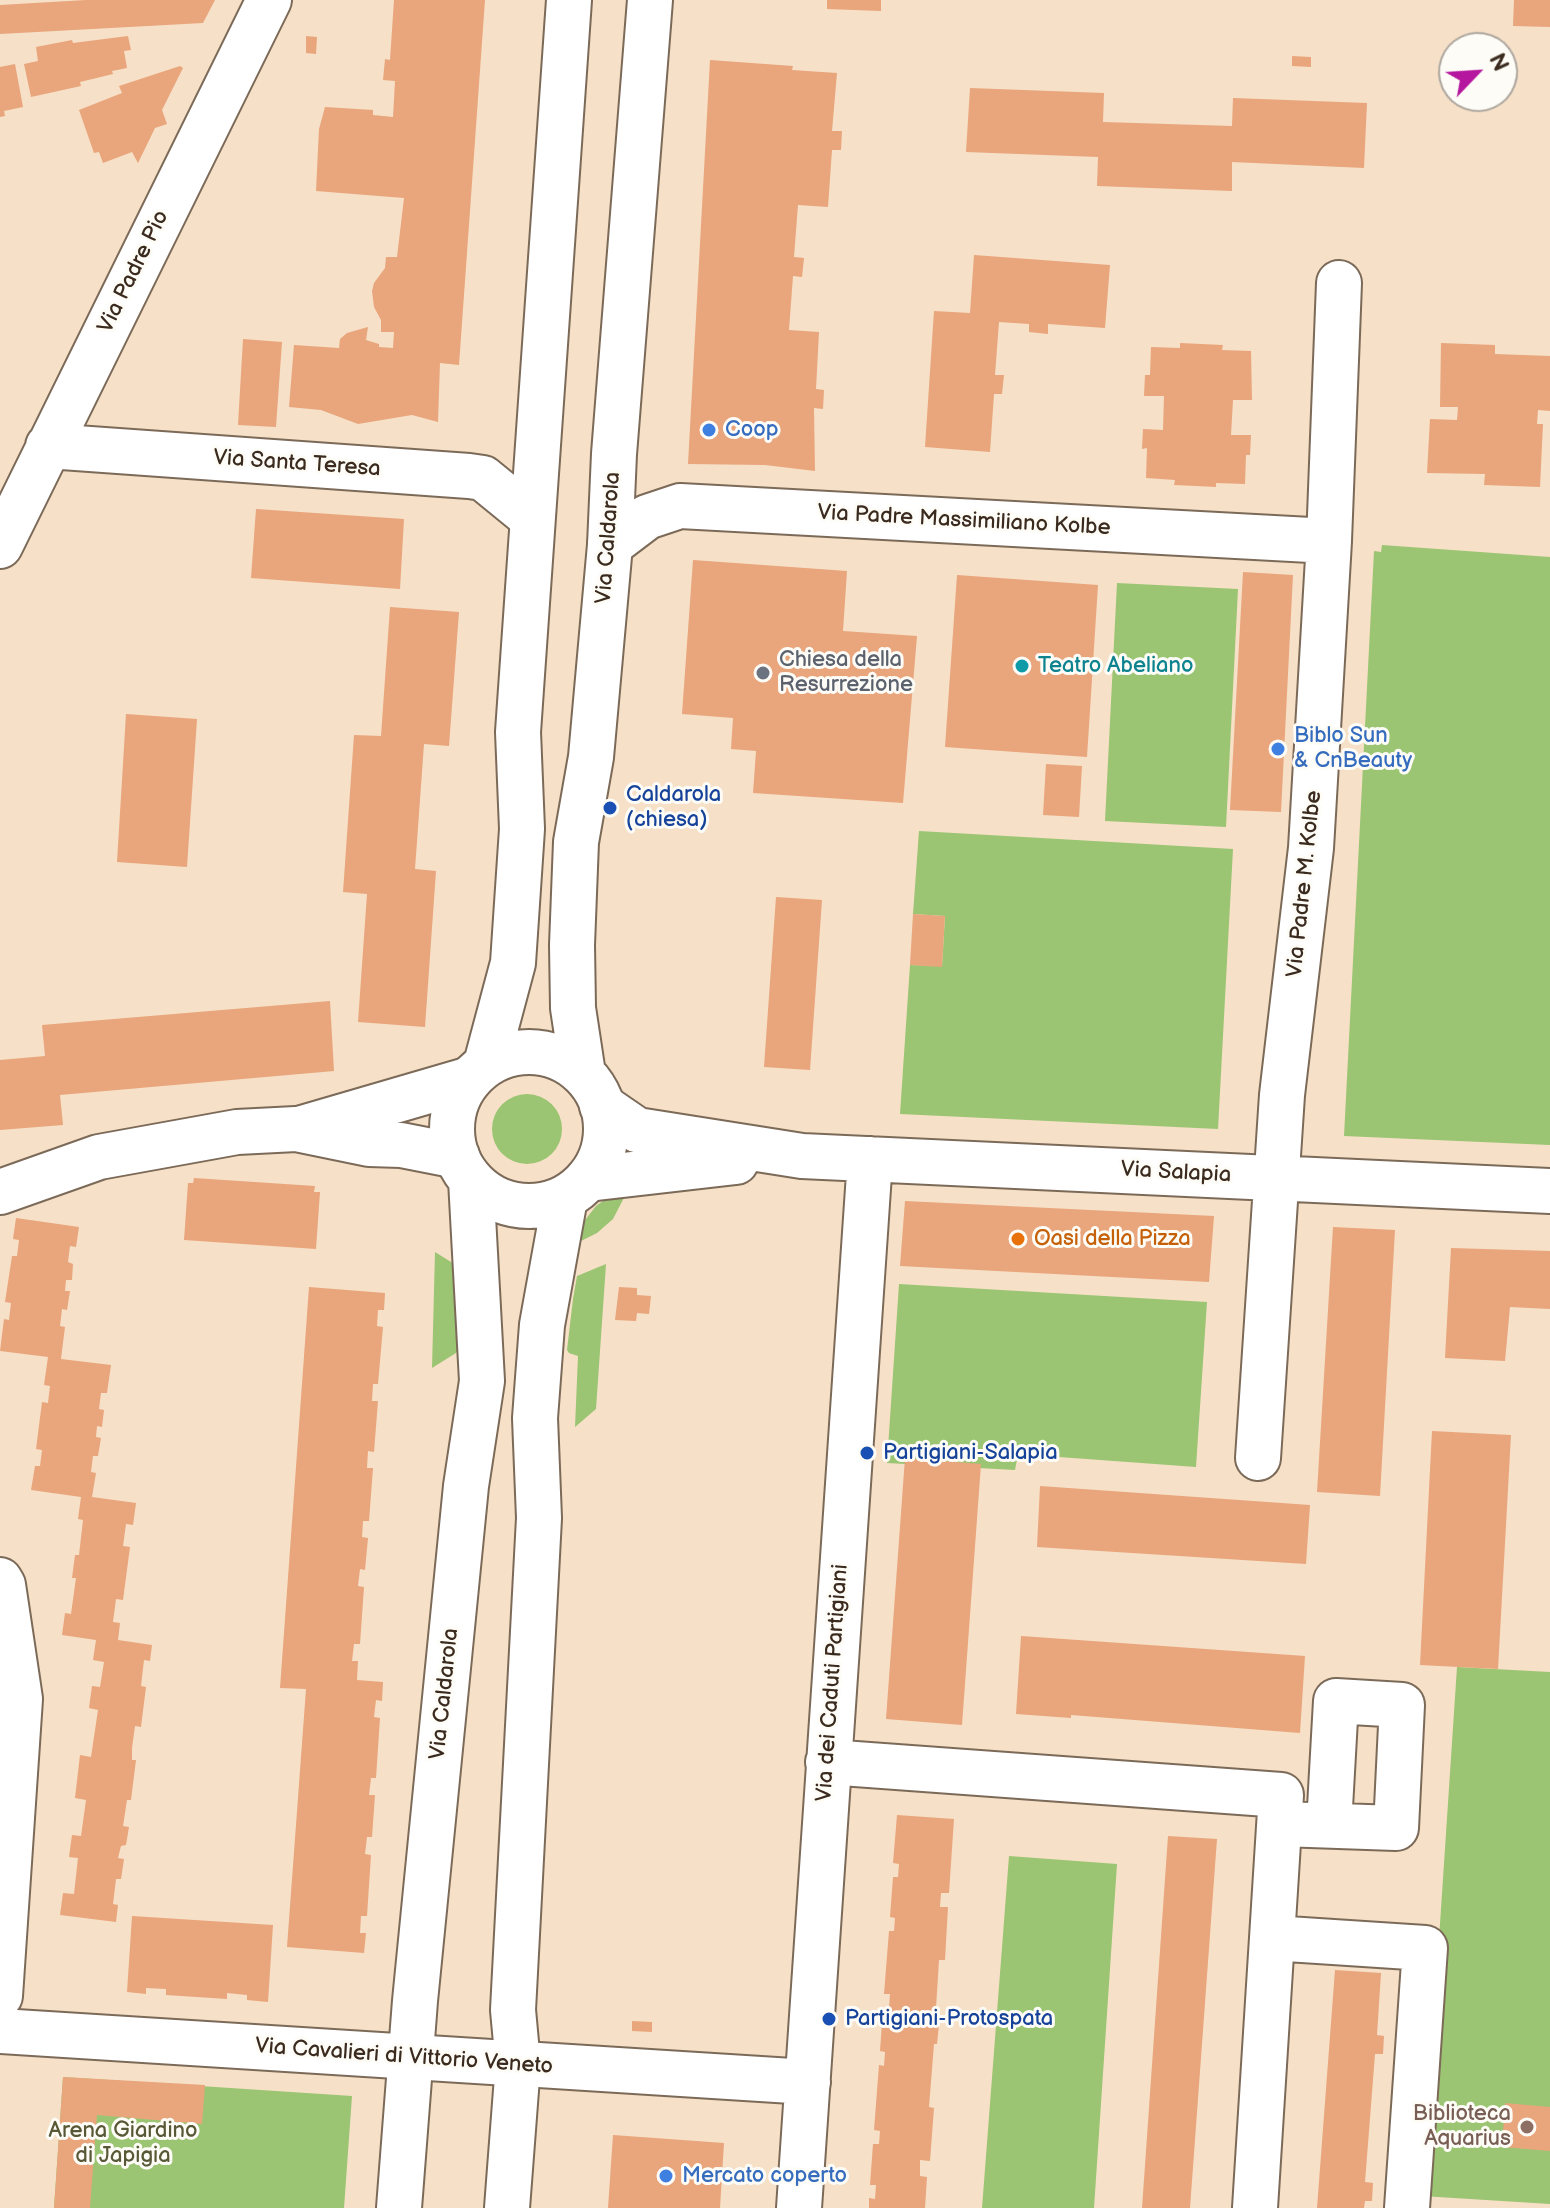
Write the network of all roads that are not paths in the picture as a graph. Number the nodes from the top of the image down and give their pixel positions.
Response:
1 (269, 0) edge
2 (569, 0) edge
3 (650, 0) edge
4 (1339, 283) dead end
5 (48, 446) junction
6 (532, 518) junction
7 (1329, 541) junction
8 (610, 545) junction
9 (0, 546) edge
10 (478, 1072) junction
11 (593, 1090) junction
12 (296, 1129) junction
13 (802, 1156) junction
14 (870, 1159) junction
15 (464, 1168) junction
16 (1277, 1178) junction
17 (576, 1188) junction
18 (1550, 1191) edge
19 (0, 1192) edge
20 (1258, 1458) dead end
21 (0, 1580) edge
22 (828, 1762) junction
23 (1281, 1824) junction
24 (1329, 1825) dead end
25 (1272, 1938) junction
26 (0, 1996) edge
27 (0, 2031) edge
28 (410, 2056) junction
29 (518, 2064) junction
30 (808, 2082) junction
31 (399, 2208) edge
32 (507, 2208) edge
33 (799, 2208) edge
34 (1255, 2208) edge
35 (1407, 2208) edge

1 - 5 street, Via Padre Pio
2 - 6 street
3 - 8 street, Via Caldarola
4 - 7 street, Via Padre M. Kolbe
5 - 6 street, Via Santa Teresa
5 - 9 street, Via Padre Pio
6 - 10 street
7 - 8 street, Via Padre Massimiliano Kolbe
7 - 16 street, Via Padre M. Kolbe
8 - 11 street, Via Caldarola
10 - 11 street
10 - 12 street
10 - 15 street
11 - 13 street, Via Salapia
11 - 17 street
12 - 15 street
12 - 19 street
13 - 14 street, Via Salapia
13 - 17 street, Via Salapia
14 - 16 street, Via Salapia
14 - 22 street, Via dei Caduti Partigiani
15 - 17 street
15 - 28 street, Via Caldarola
16 - 18 street, Via Salapia
16 - 20 street, Via Padre M. Kolbe
17 - 29 street
21 - 26 street
22 - 23 street
22 - 30 street, Via dei Caduti Partigiani
23 - 24 street
23 - 25 street
25 - 34 street
25 - 35 street
27 - 28 street, Via Cavalieri di Vittorio Veneto
28 - 29 street, Via Cavalieri di Vittorio Veneto
28 - 31 street, Via Caldarola
29 - 30 street, Via Cavalieri di Vittorio Veneto
29 - 32 street
30 - 33 street, Via dei Caduti Partigiani

